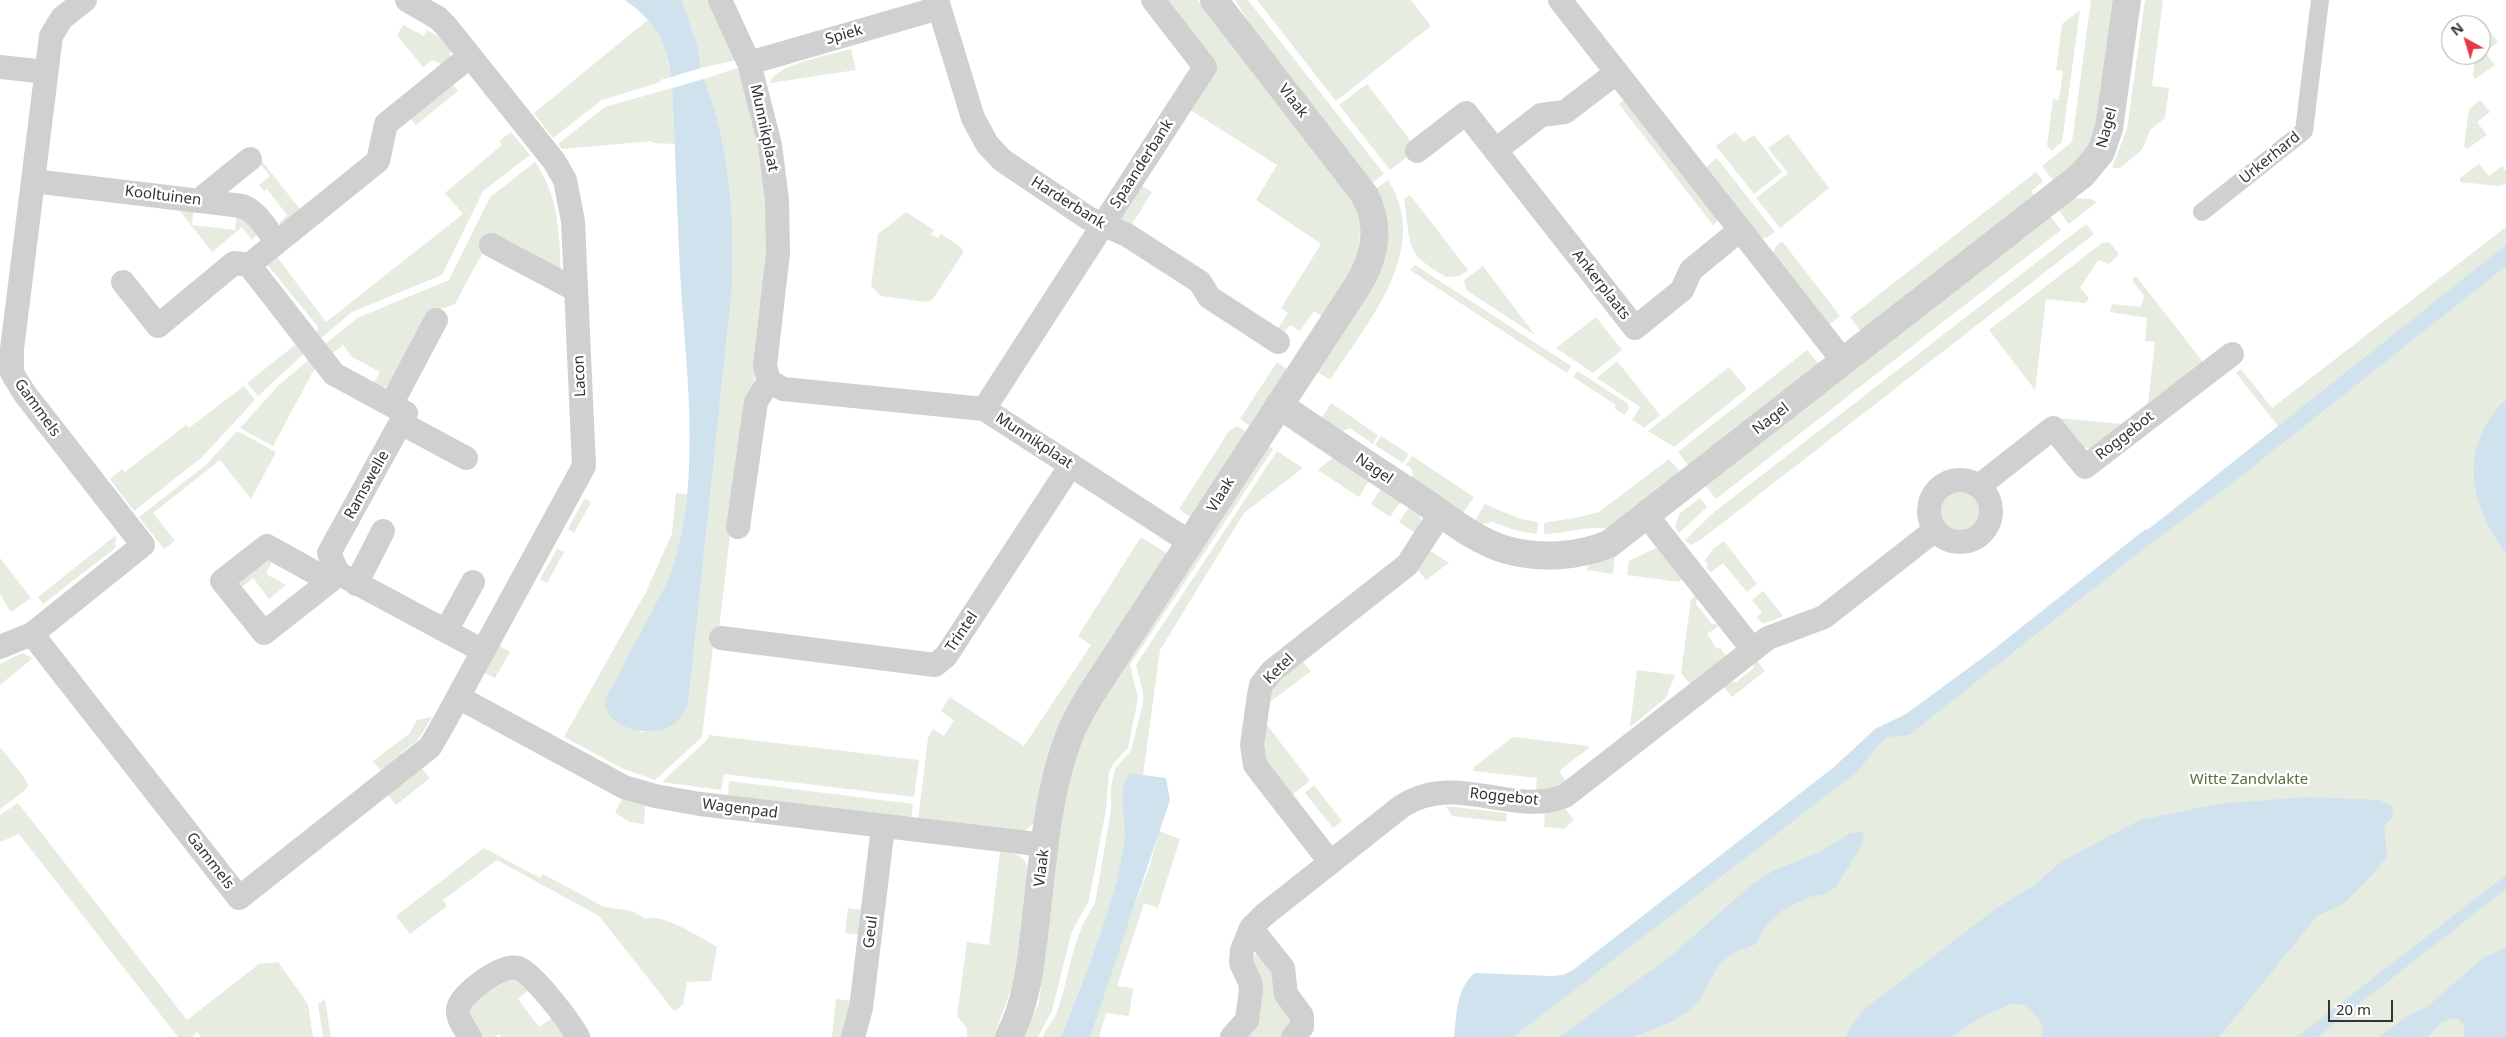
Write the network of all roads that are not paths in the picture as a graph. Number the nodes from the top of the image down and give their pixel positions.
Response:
1 (85, 0) edge
2 (407, 0) edge
3 (720, 0) edge
4 (1153, 0) edge
5 (1214, 0) edge
6 (1560, 0) edge
7 (2127, 0) edge
8 (2320, 0) edge
9 (938, 4) edge
10 (470, 56) junction
11 (749, 63) junction
12 (0, 67) edge
13 (46, 72) junction
14 (1617, 72) junction
15 (1496, 150) junction
16 (1418, 152) dead end
17 (250, 159) dead end
18 (33, 180) junction
19 (198, 201) junction
20 (2202, 212) dead end
21 (1102, 226) junction
22 (1740, 230) junction
23 (277, 242) junction
24 (491, 245) dead end
25 (249, 265) junction
26 (124, 282) dead end
27 (576, 290) junction
28 (436, 320) dead end
29 (1278, 342) dead end
30 (2232, 354) dead end
31 (1844, 362) junction
32 (770, 381) junction
33 (1279, 406) junction
34 (984, 409) junction
35 (396, 414) junction
36 (466, 458) dead end
37 (1071, 465) junction
38 (1979, 486) junction
39 (1441, 513) junction
40 (1647, 516) junction
41 (738, 527) dead end
42 (1935, 530) junction
43 (383, 531) dead end
44 (1191, 543) junction
45 (341, 579) junction
46 (473, 582) dead end
47 (446, 631) junction
48 (32, 634) junction
49 (721, 638) dead end
50 (0, 647) edge
51 (1753, 650) junction
52 (483, 651) junction
53 (458, 697) junction
54 (883, 827) junction
55 (1045, 845) junction
56 (1330, 862) junction
57 (1251, 928) junction
58 (470, 1037) edge
59 (578, 1037) edge
60 (853, 1037) edge
61 (1009, 1037) edge
62 (1232, 1037) edge
63 (1293, 1037) edge

1 - 13 street
2 - 10 street, Lacon
3 - 11 street, Munnikplaat
4 - 21 street, Spaanderbank
5 - 33 street, Vlaak
6 - 14 street
7 - 31 street, Nagel
8 - 20 street, Urkerhard
9 - 11 street, Spiek
9 - 21 street, Harderbank
10 - 23 street
10 - 27 street, Lacon
11 - 32 street, Munnikplaat
12 - 13 street
13 - 18 street, Gammels
14 - 15 street
14 - 22 street
15 - 16 street, Ankerplaats
15 - 22 street, Ankerplaats
17 - 19 street
18 - 19 street, Kooltuinen
18 - 48 street, Gammels
19 - 23 street, Kooltuinen
21 - 29 street, Harderbank
21 - 34 street, Spaanderbank
22 - 31 street
23 - 25 street
24 - 27 street
25 - 26 street
25 - 35 street
27 - 52 street, Lacon
28 - 35 street, Ramswelle
30 - 38 street, Roggebot
31 - 40 street, Nagel
32 - 34 street, Munnikplaat
32 - 41 street
33 - 39 street, Nagel
33 - 44 street, Vlaak
34 - 37 street, Munnikplaat
35 - 36 street
35 - 45 street, Ramswelle
37 - 44 street, Munnikplaat
37 - 49 street, Trintel
38 - 42 street
38 - 42 street
39 - 40 street, Nagel
39 - 56 street, Ketel
40 - 51 street
42 - 51 street, Roggebot
43 - 45 street
44 - 55 street, Vlaak
45 - 47 street
46 - 47 street
47 - 52 street
48 - 50 street, Gammels
48 - 53 street, Gammels
51 - 56 street, Roggebot
52 - 53 street, Lacon
53 - 54 street, Wagenpad
54 - 55 street, Wagenpad
54 - 60 street, Geul
55 - 61 street, Vlaak
56 - 57 street, Roggebot
57 - 62 street, Roggebot
57 - 63 street
58 - 59 street

